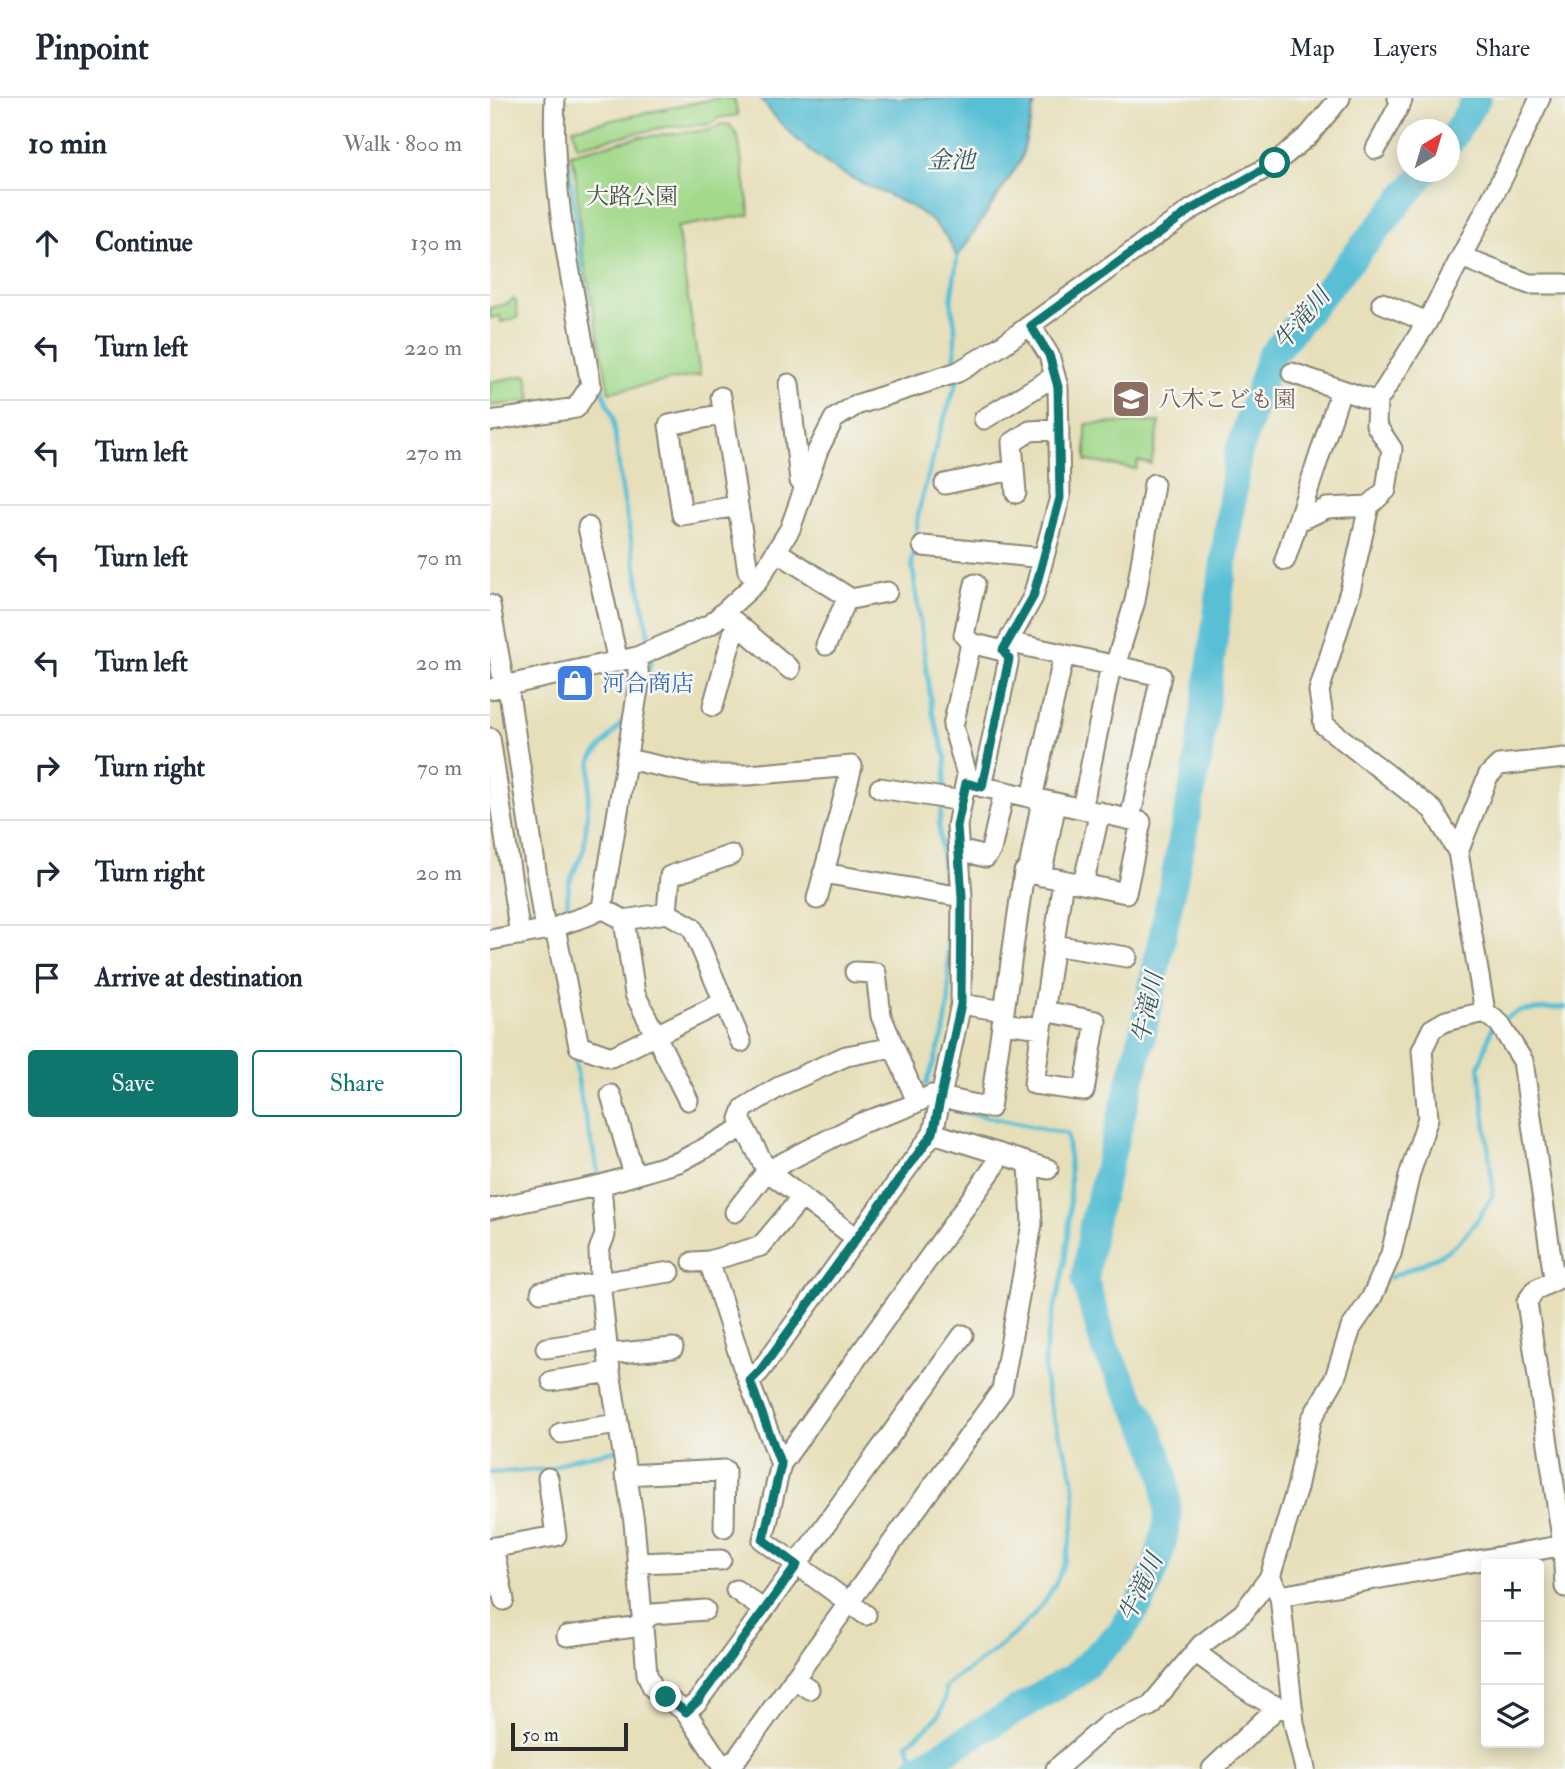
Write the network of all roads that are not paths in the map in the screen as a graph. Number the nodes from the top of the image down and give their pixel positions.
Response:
1 (555, 98) edge
2 (1340, 98) edge
3 (1398, 98) edge
4 (1540, 98) edge
5 (1376, 149) dead end
6 (1461, 257) junction
7 (1565, 284) edge
8 (1382, 303) dead end
9 (1427, 322) junction
10 (1031, 326) junction
11 (1292, 373) dead end
12 (1055, 376) junction
13 (789, 384) dead end
14 (1341, 390) junction
15 (1377, 402) junction
16 (984, 419) dead end
17 (490, 421) edge
18 (1058, 429) junction
19 (1012, 470) junction
20 (945, 484) dead end
21 (1154, 484) dead end
22 (805, 485) junction
23 (1016, 493) dead end
24 (738, 506) junction
25 (1369, 506) junction
26 (1299, 521) junction
27 (588, 527) dead end
28 (923, 546) dead end
29 (776, 551) junction
30 (1043, 558) junction
31 (1285, 560) dead end
32 (757, 582) junction
33 (975, 584) dead end
34 (887, 592) dead end
35 (848, 597) junction
36 (490, 605) edge
37 (730, 618) junction
38 (971, 643) junction
39 (826, 645) dead end
40 (1005, 646) junction
41 (1064, 655) junction
42 (627, 659) junction
43 (1113, 666) junction
44 (790, 669) dead end
45 (499, 688) edge
46 (713, 706) dead end
47 (490, 738) edge
48 (1565, 758) edge
49 (627, 759) junction
50 (880, 788) dead end
51 (970, 790) junction
52 (1004, 792) junction
53 (1044, 800) junction
54 (1091, 810) junction
55 (1130, 819) junction
56 (498, 848) edge
57 (959, 850) junction
58 (1458, 852) junction
59 (731, 855) dead end
60 (823, 873) junction
61 (1034, 874) junction
62 (1063, 880) junction
63 (1083, 884) junction
64 (962, 897) junction
65 (817, 899) dead end
66 (602, 908) junction
67 (667, 913) junction
68 (624, 920) junction
69 (550, 929) junction
70 (520, 934) junction
71 (490, 940) edge
72 (1054, 945) junction
73 (1127, 957) dead end
74 (855, 972) dead end
75 (724, 1002) junction
76 (961, 1004) junction
77 (1485, 1012) junction
78 (1003, 1017) junction
79 (655, 1037) junction
80 (741, 1042) dead end
81 (894, 1047) junction
82 (611, 1095) dead end
83 (940, 1096) junction
84 (688, 1100) dead end
85 (917, 1102) junction
86 (744, 1127) junction
87 (933, 1133) junction
88 (998, 1156) junction
89 (766, 1171) junction
90 (634, 1175) junction
91 (601, 1185) junction
92 (802, 1197) junction
93 (490, 1209) edge
94 (735, 1212) dead end
95 (856, 1238) junction
96 (670, 1272) dead end
97 (1560, 1277) edge
98 (600, 1282) junction
99 (541, 1292) dead end
100 (963, 1335) dead end
101 (546, 1348) dead end
102 (673, 1348) dead end
103 (608, 1355) junction
104 (552, 1381) dead end
105 (750, 1381) junction
106 (617, 1424) junction
107 (561, 1433) dead end
108 (781, 1465) junction
109 (625, 1475) junction
110 (548, 1478) dead end
111 (724, 1527) dead end
112 (1564, 1545) edge
113 (491, 1548) edge
114 (721, 1560) dead end
115 (637, 1563) junction
116 (797, 1565) junction
117 (1270, 1577) junction
118 (1565, 1587) edge
119 (736, 1590) dead end
120 (1280, 1596) junction
121 (504, 1600) dead end
122 (848, 1603) junction
123 (705, 1610) dead end
124 (764, 1610) junction
125 (866, 1615) dead end
126 (642, 1621) junction
127 (567, 1636) dead end
128 (1199, 1655) dead end
129 (1285, 1710) junction
130 (686, 1712) junction
131 (724, 1769) edge
132 (1056, 1769) edge
133 (1212, 1769) edge
134 (1305, 1769) edge

1 - 17 street
2 - 10 street
3 - 5 street
4 - 6 street
6 - 7 street
6 - 9 street
8 - 9 street
9 - 15 street
10 - 12 street
10 - 22 street
11 - 14 street
12 - 16 street
12 - 18 street
13 - 22 street
14 - 15 street
14 - 26 street
15 - 25 street
18 - 19 street
18 - 30 street
19 - 20 street
19 - 23 street
21 - 43 street
22 - 29 street
24 - 24 street
24 - 32 street
25 - 26 street
25 - 58 street
26 - 31 street
27 - 42 street
28 - 30 street
29 - 32 street
29 - 35 street
30 - 40 street
32 - 37 street
33 - 38 street
34 - 35 street
35 - 39 street
36 - 45 street
37 - 42 street
37 - 44 street
37 - 46 street
38 - 40 street
38 - 51 street
40 - 41 street
40 - 51 street
41 - 43 street
41 - 53 street
42 - 45 street
42 - 49 street
43 - 54 street
43 - 55 street
45 - 69 street
47 - 56 street
48 - 58 street
49 - 60 street
49 - 66 street
50 - 51 street
51 - 52 street
51 - 57 street
52 - 53 street
52 - 57 street
53 - 54 street
53 - 61 street
54 - 55 street
54 - 63 street
55 - 63 street
56 - 70 street
57 - 64 street
58 - 77 street
59 - 67 street
60 - 64 street
60 - 65 street
61 - 62 street
61 - 78 street
62 - 63 street
62 - 72 street
64 - 76 street
66 - 68 street
66 - 69 street
67 - 68 street
67 - 75 street
68 - 79 street
69 - 70 street
69 - 79 street
70 - 71 street
72 - 73 street
72 - 78 street
74 - 81 street
75 - 79 street
75 - 80 street
76 - 78 street
76 - 83 street
77 - 97 street
77 - 117 street
78 - 83 street
79 - 84 street
81 - 85 street
81 - 86 street
82 - 90 street
83 - 85 street
83 - 87 street
85 - 89 street
86 - 89 street
86 - 90 street
87 - 88 street
87 - 95 street
88 - 108 street
88 - 122 street
89 - 92 street
89 - 94 street
90 - 91 street
91 - 93 street
91 - 98 street
92 - 95 street
92 - 105 street
95 - 105 street
96 - 98 street
97 - 112 street
98 - 99 street
98 - 103 street
100 - 116 street
101 - 103 street
102 - 103 street
103 - 104 street
103 - 106 street
105 - 108 street
106 - 107 street
106 - 109 street
108 - 116 street
109 - 111 street
109 - 115 street
110 - 113 street
112 - 118 street
112 - 120 street
113 - 121 street
114 - 115 street
115 - 126 street
116 - 122 street
116 - 124 street
117 - 120 street
117 - 132 street
119 - 124 street
120 - 129 street
122 - 125 street
122 - 131 street
123 - 126 street
124 - 130 street
126 - 127 street
126 - 130 street
128 - 129 street
129 - 133 street
129 - 134 street
130 - 131 street

